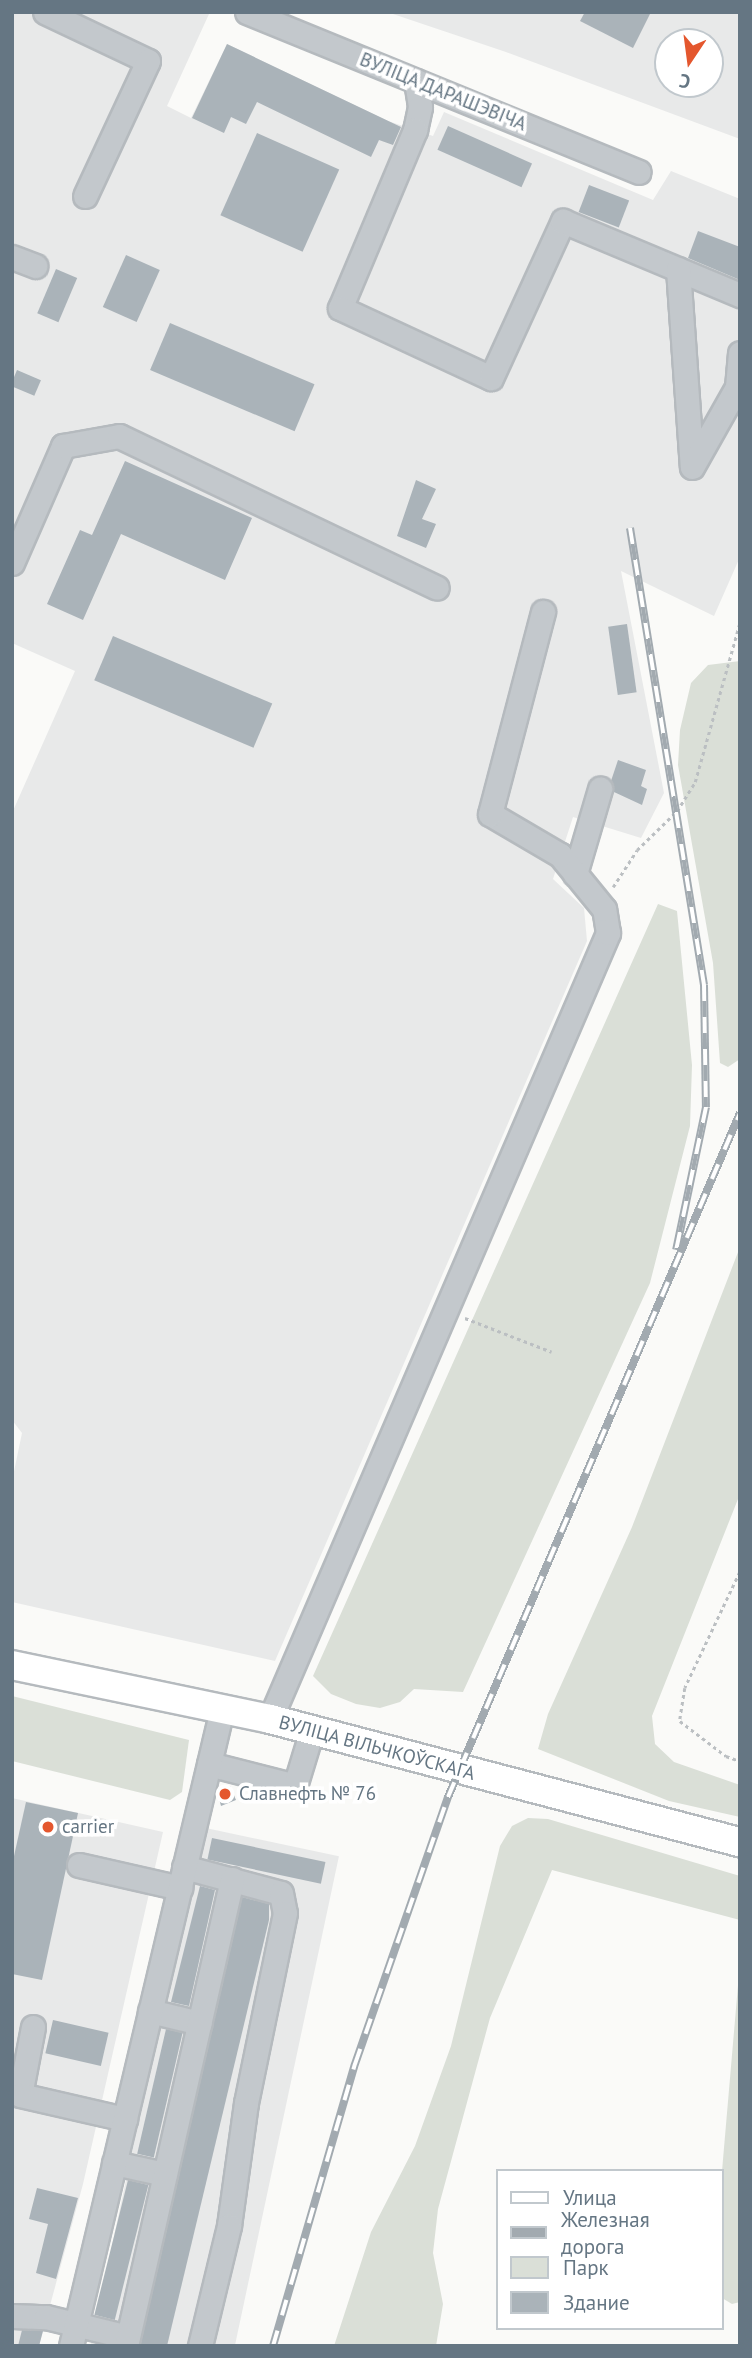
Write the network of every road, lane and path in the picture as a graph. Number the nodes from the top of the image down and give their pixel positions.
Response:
1 (45, 12) edge
2 (247, 12) edge
3 (291, 20) edge
4 (416, 80) junction
5 (639, 172) dead end
6 (85, 196) dead end
7 (12, 257) edge
8 (34, 266) dead end
9 (678, 269) junction
10 (740, 295) edge
11 (740, 353) edge
12 (12, 563) edge
13 (437, 588) dead end
14 (543, 612) dead end
15 (740, 622) edge
16 (600, 789) dead end
17 (575, 873) junction
18 (604, 909) junction
19 (446, 1309) junction
20 (552, 1352) dead end
21 (740, 1572) edge
22 (12, 1665) edge
23 (222, 1709) junction
24 (270, 1719) junction
25 (312, 1730) junction
26 (740, 1761) edge
27 (209, 1764) junction
28 (740, 1842) edge
29 (79, 1865) dead end
30 (182, 1878) junction
31 (232, 1879) junction
32 (150, 2011) junction
33 (200, 2023) junction
34 (33, 2027) dead end
35 (125, 2119) junction
36 (114, 2163) junction
37 (165, 2174) junction
38 (12, 2316) edge
39 (73, 2335) edge
40 (127, 2341) edge
41 (200, 2346) edge

1 - 6 street
2 - 3 street, ВУЛІЦА ДАРАШЭВІЧА
3 - 4 street, ВУЛІЦА ДАРАШЭВІЧА
4 - 5 street, ВУЛІЦА ДАРАШЭВІЧА
4 - 9 street
7 - 8 street
9 - 10 street
9 - 11 street
12 - 13 street
14 - 17 street
15 - 18 path
16 - 17 street
17 - 18 street
18 - 19 street
19 - 20 path
19 - 24 street
21 - 26 path
22 - 23 main road, ВУЛІЦА ВІЛЬЧКОЎСКАГА
23 - 24 main road, ВУЛІЦА ВІЛЬЧКОЎСКАГА
23 - 27 street
24 - 25 main road, ВУЛІЦА ВІЛЬЧКОЎСКАГА
25 - 27 street
25 - 28 main road, ВУЛІЦА ВІЛЬЧКОЎСКАГА
27 - 30 street
29 - 30 street
30 - 31 street
30 - 32 street
31 - 33 street
31 - 41 street
32 - 33 street
32 - 35 street
33 - 37 street
34 - 35 street
35 - 36 street
36 - 37 street
36 - 39 street
37 - 40 street
38 - 39 street
39 - 40 street

